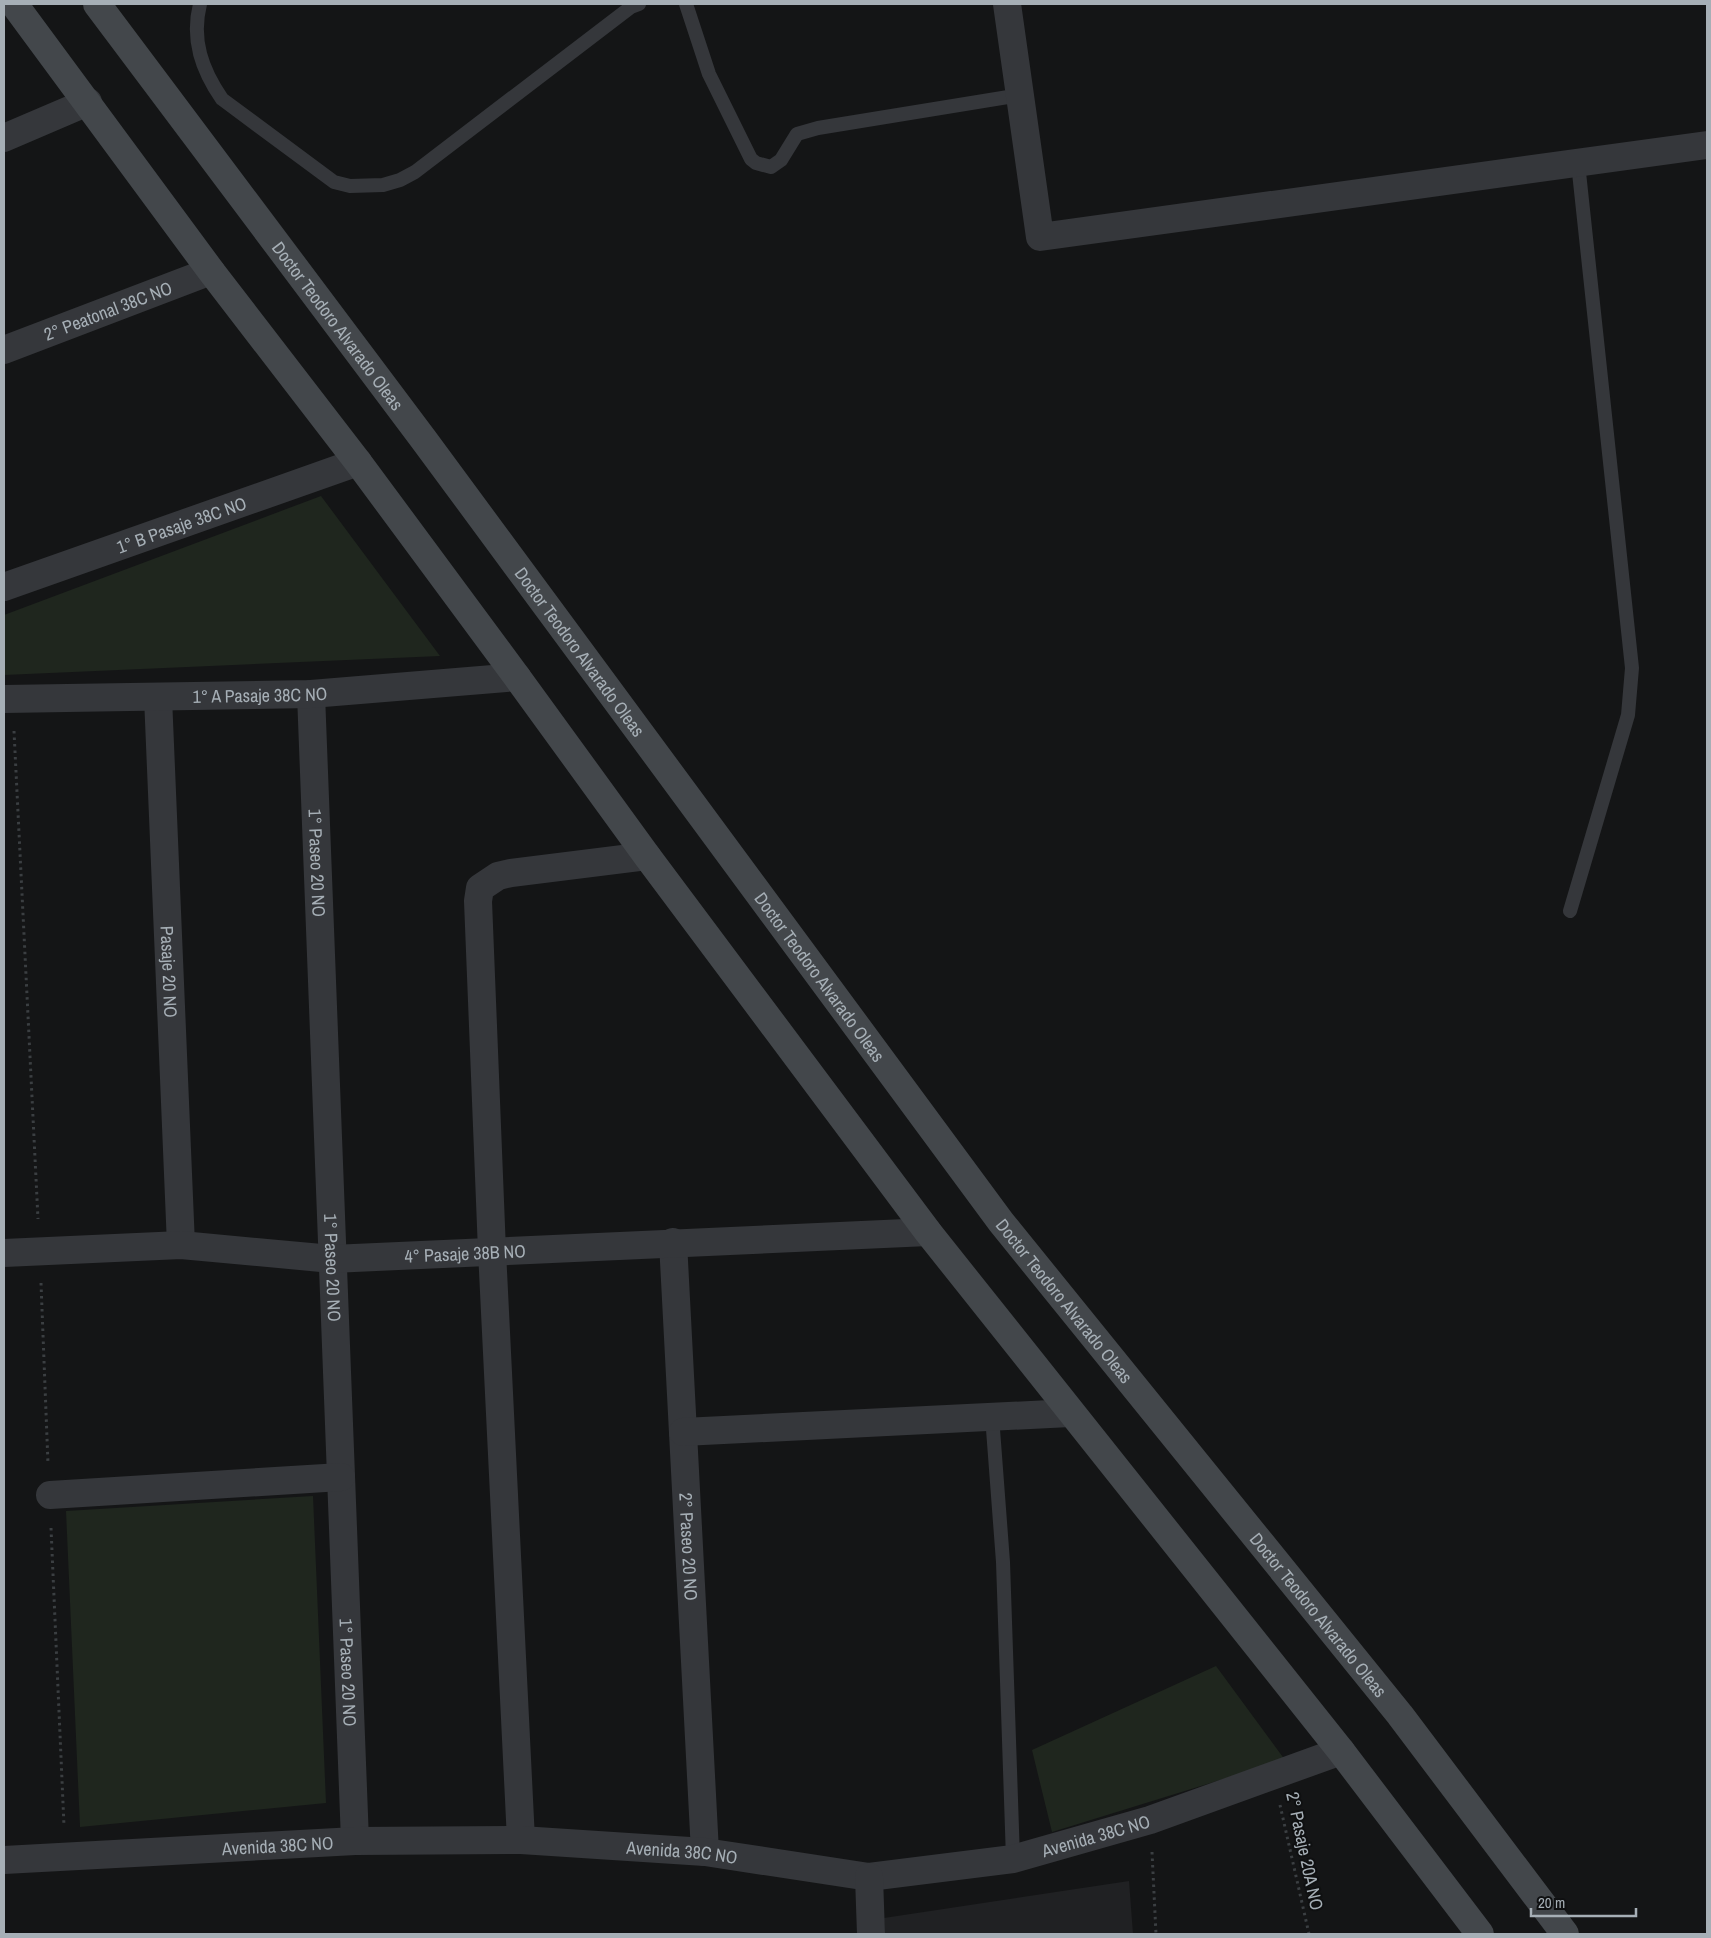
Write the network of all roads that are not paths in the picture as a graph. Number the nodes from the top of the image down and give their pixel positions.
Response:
1 (14, 4) edge
2 (97, 4) edge
3 (200, 4) edge
4 (639, 4) edge
5 (686, 4) edge
6 (1007, 4) edge
7 (1020, 95) junction
8 (88, 102) junction
9 (4, 138) edge
10 (1707, 145) edge
11 (1578, 163) junction
12 (211, 271) junction
13 (4, 350) edge
14 (358, 462) junction
15 (4, 588) edge
16 (517, 677) junction
17 (311, 694) junction
18 (158, 697) junction
19 (4, 698) edge
20 (647, 856) junction
21 (1570, 910) dead end
22 (928, 1232) junction
23 (673, 1242) junction
24 (181, 1245) junction
25 (492, 1251) junction
26 (4, 1253) edge
27 (332, 1259) junction
28 (1070, 1413) junction
29 (992, 1416) junction
30 (683, 1432) junction
31 (341, 1477) junction
32 (50, 1495) dead end
33 (1341, 1751) junction
34 (521, 1840) junction
35 (355, 1841) junction
36 (705, 1852) junction
37 (1013, 1858) junction
38 (4, 1860) edge
39 (869, 1877) junction
40 (871, 1934) edge
41 (1480, 1934) edge
42 (1565, 1934) edge

1 - 8 main road
2 - 42 main road, Doctor Teodoro Alvarado Oleas
3 - 4 lane
5 - 7 lane
6 - 7 street
7 - 11 street
8 - 9 street
8 - 12 main road
10 - 11 street
11 - 21 lane
12 - 13 street, 2° Peatonal 38C NO
12 - 14 main road
14 - 15 street, 1° B Pasaje 38C NO
14 - 16 main road
16 - 17 street, 1° A Pasaje 38C NO
16 - 20 main road
17 - 18 street, 1° A Pasaje 38C NO
17 - 27 street, 1° Paseo 20 NO
18 - 19 street, 1° A Pasaje 38C NO
18 - 24 street, Pasaje 20 NO
20 - 22 main road
20 - 25 street
22 - 23 street, 4° Pasaje 38B NO
22 - 28 main road
23 - 25 street, 4° Pasaje 38B NO
23 - 30 street, 2° Paseo 20 NO
24 - 26 street, 4° Pasaje 38B NO
24 - 27 street, 4° Pasaje 38B NO
25 - 27 street, 4° Pasaje 38B NO
25 - 34 street
27 - 31 street, 1° Paseo 20 NO
28 - 29 street
28 - 33 main road
29 - 30 street
29 - 37 lane
30 - 36 street, 2° Paseo 20 NO
31 - 32 street
31 - 35 street, 1° Paseo 20 NO
33 - 37 street, Avenida 38C NO
33 - 41 main road
34 - 35 street, Avenida 38C NO
34 - 36 street, Avenida 38C NO
35 - 38 street, Avenida 38C NO
36 - 39 street, Avenida 38C NO
37 - 39 street, Avenida 38C NO
39 - 40 street

